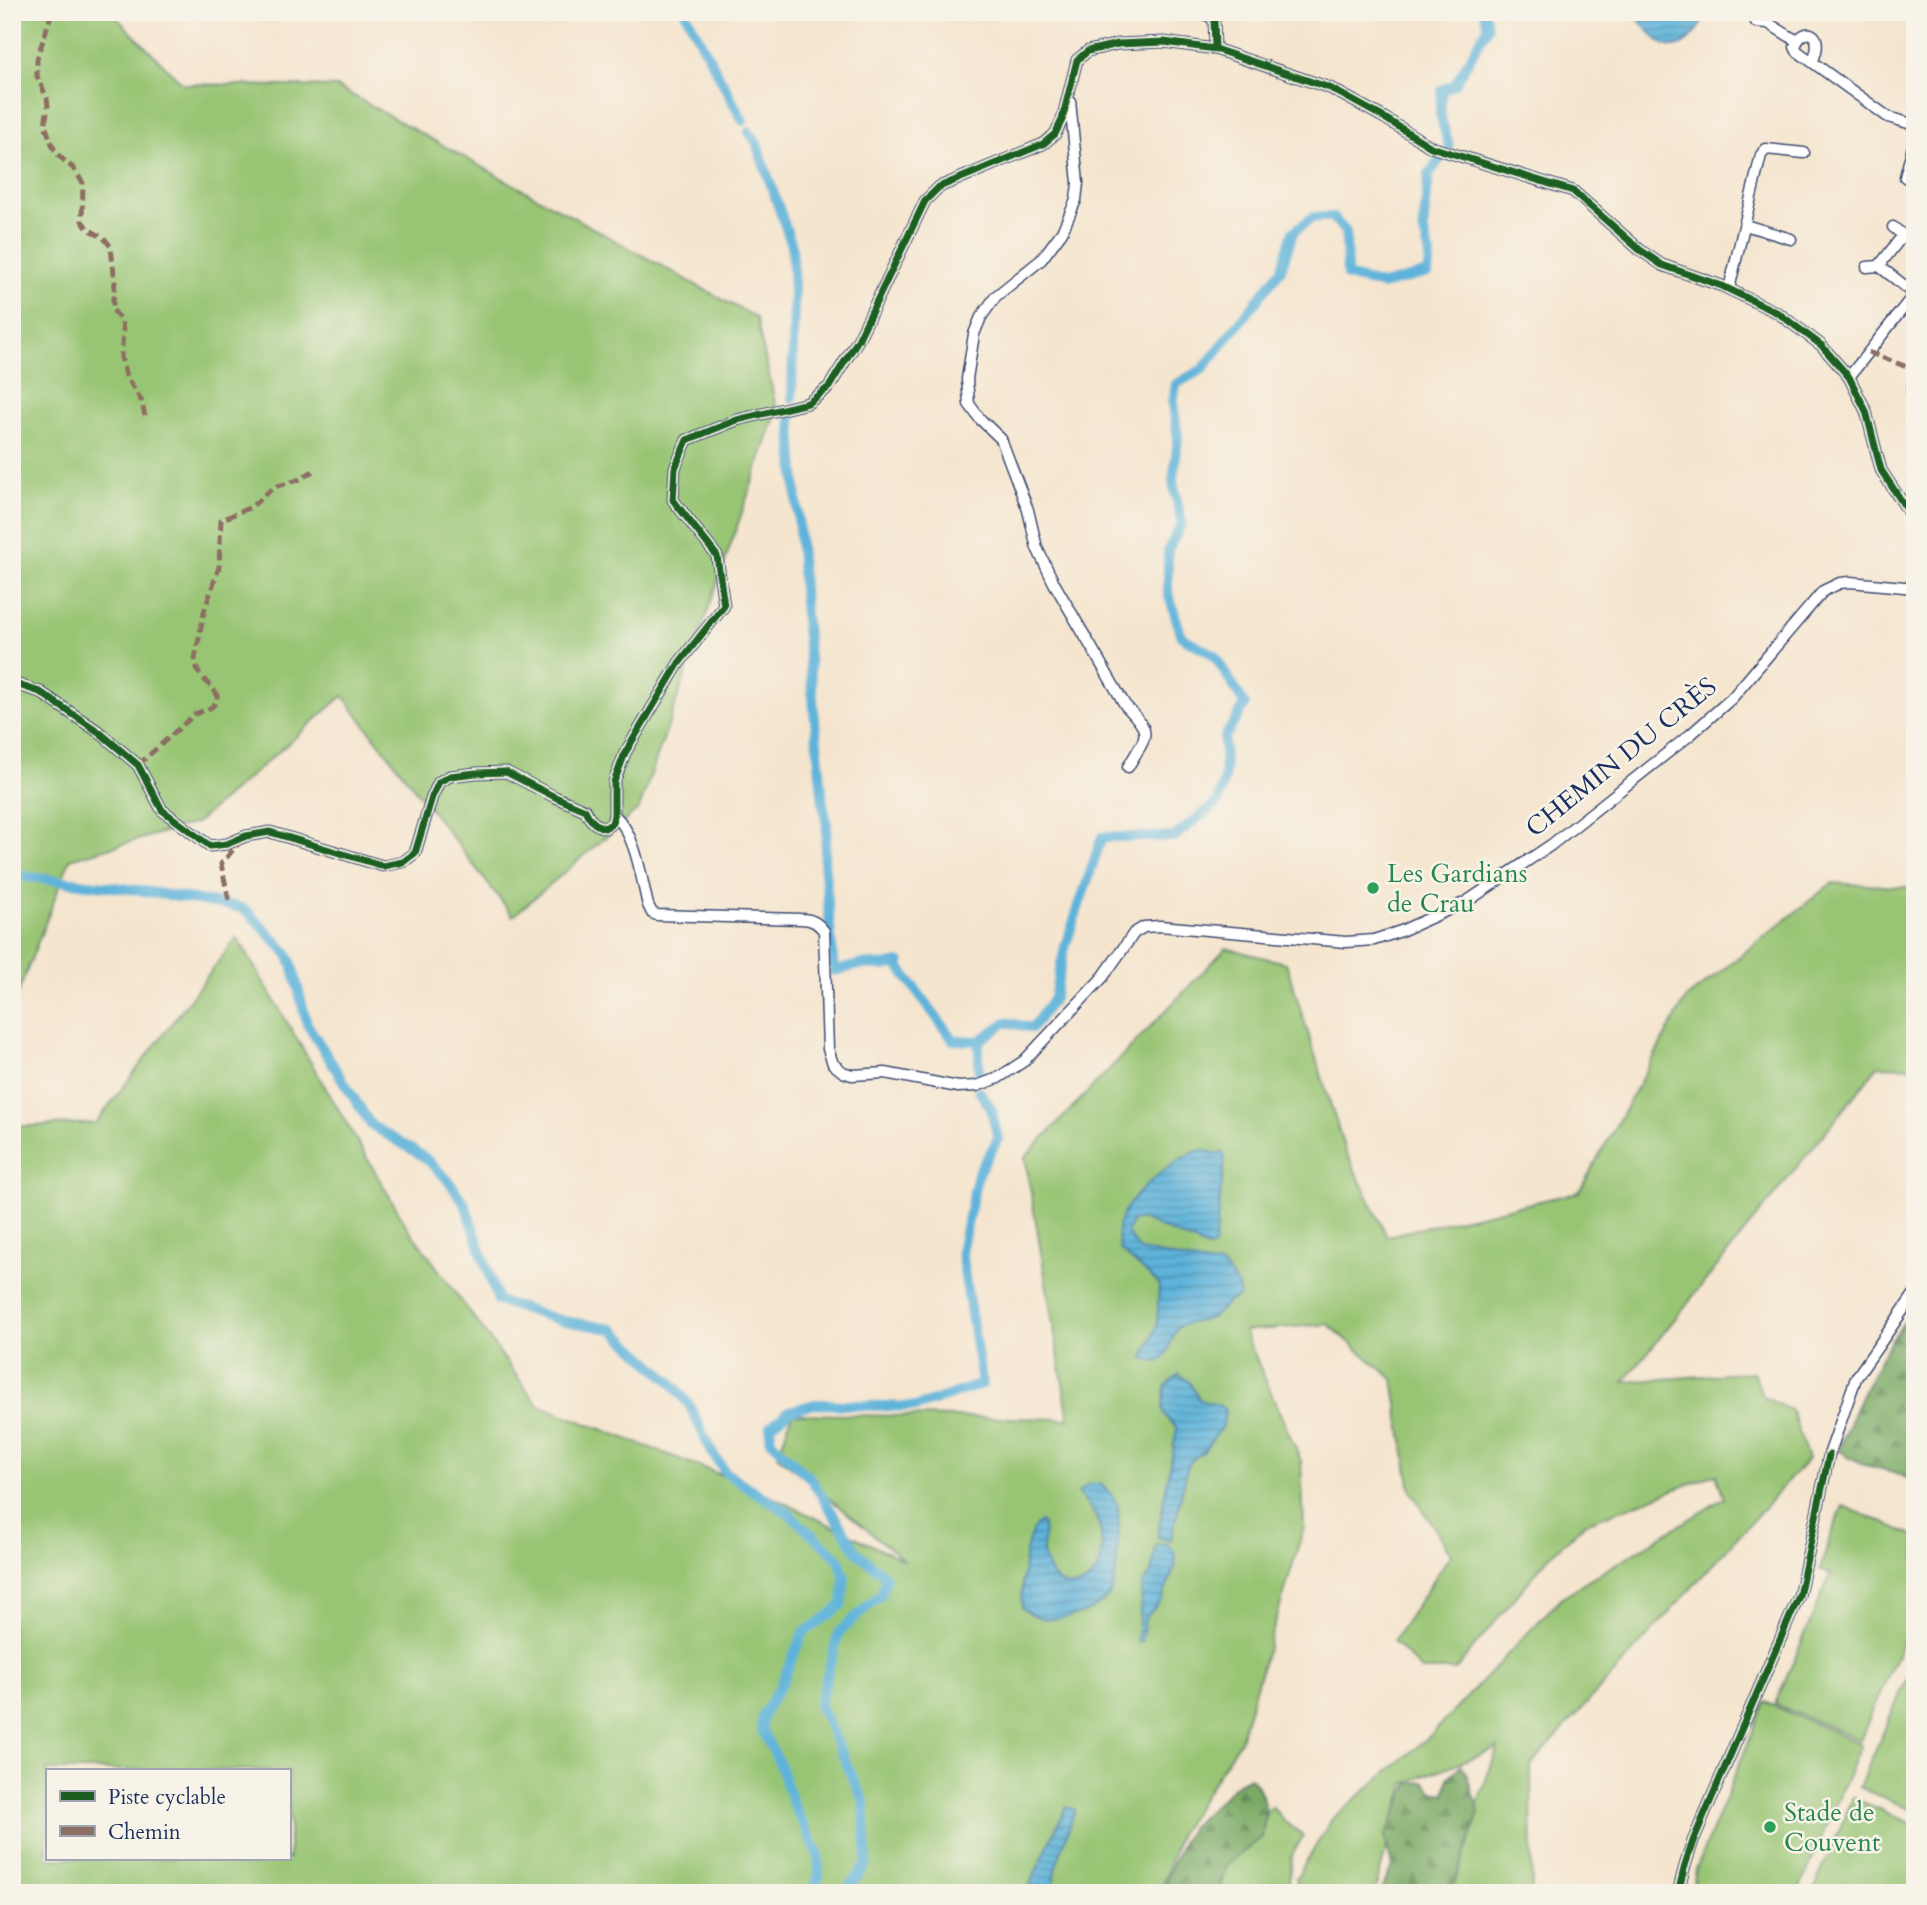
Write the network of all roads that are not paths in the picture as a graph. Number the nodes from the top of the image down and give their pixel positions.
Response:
1 (1201, 12) edge
2 (1217, 16) edge
3 (1756, 22) dead end
4 (1797, 41) junction
5 (1215, 49) junction
6 (1812, 62) junction
7 (1069, 94) junction
8 (1915, 125) edge
9 (1915, 139) edge
10 (1804, 153) dead end
11 (1915, 183) edge
12 (1745, 225) junction
13 (1893, 227) dead end
14 (1791, 239) dead end
15 (1729, 289) junction
16 (1914, 293) edge
17 (1915, 375) edge
18 (1849, 377) junction
19 (1915, 425) edge
20 (1915, 528) edge
21 (1915, 588) edge
22 (12, 683) edge
23 (1128, 767) dead end
24 (614, 815) junction
25 (1915, 1293) edge
26 (1678, 1893) edge

1 - 2 street
2 - 5 street
3 - 4 street
4 - 6 street
4 - 6 street
5 - 7 street
5 - 15 street
6 - 8 street
7 - 23 street
7 - 24 street
9 - 11 street
10 - 12 street
12 - 14 street
12 - 15 street
13 - 16 street
15 - 18 street
16 - 18 street
17 - 19 street
18 - 20 street
21 - 24 street, CHEMIN DU CRÈS
22 - 24 street
25 - 26 street

